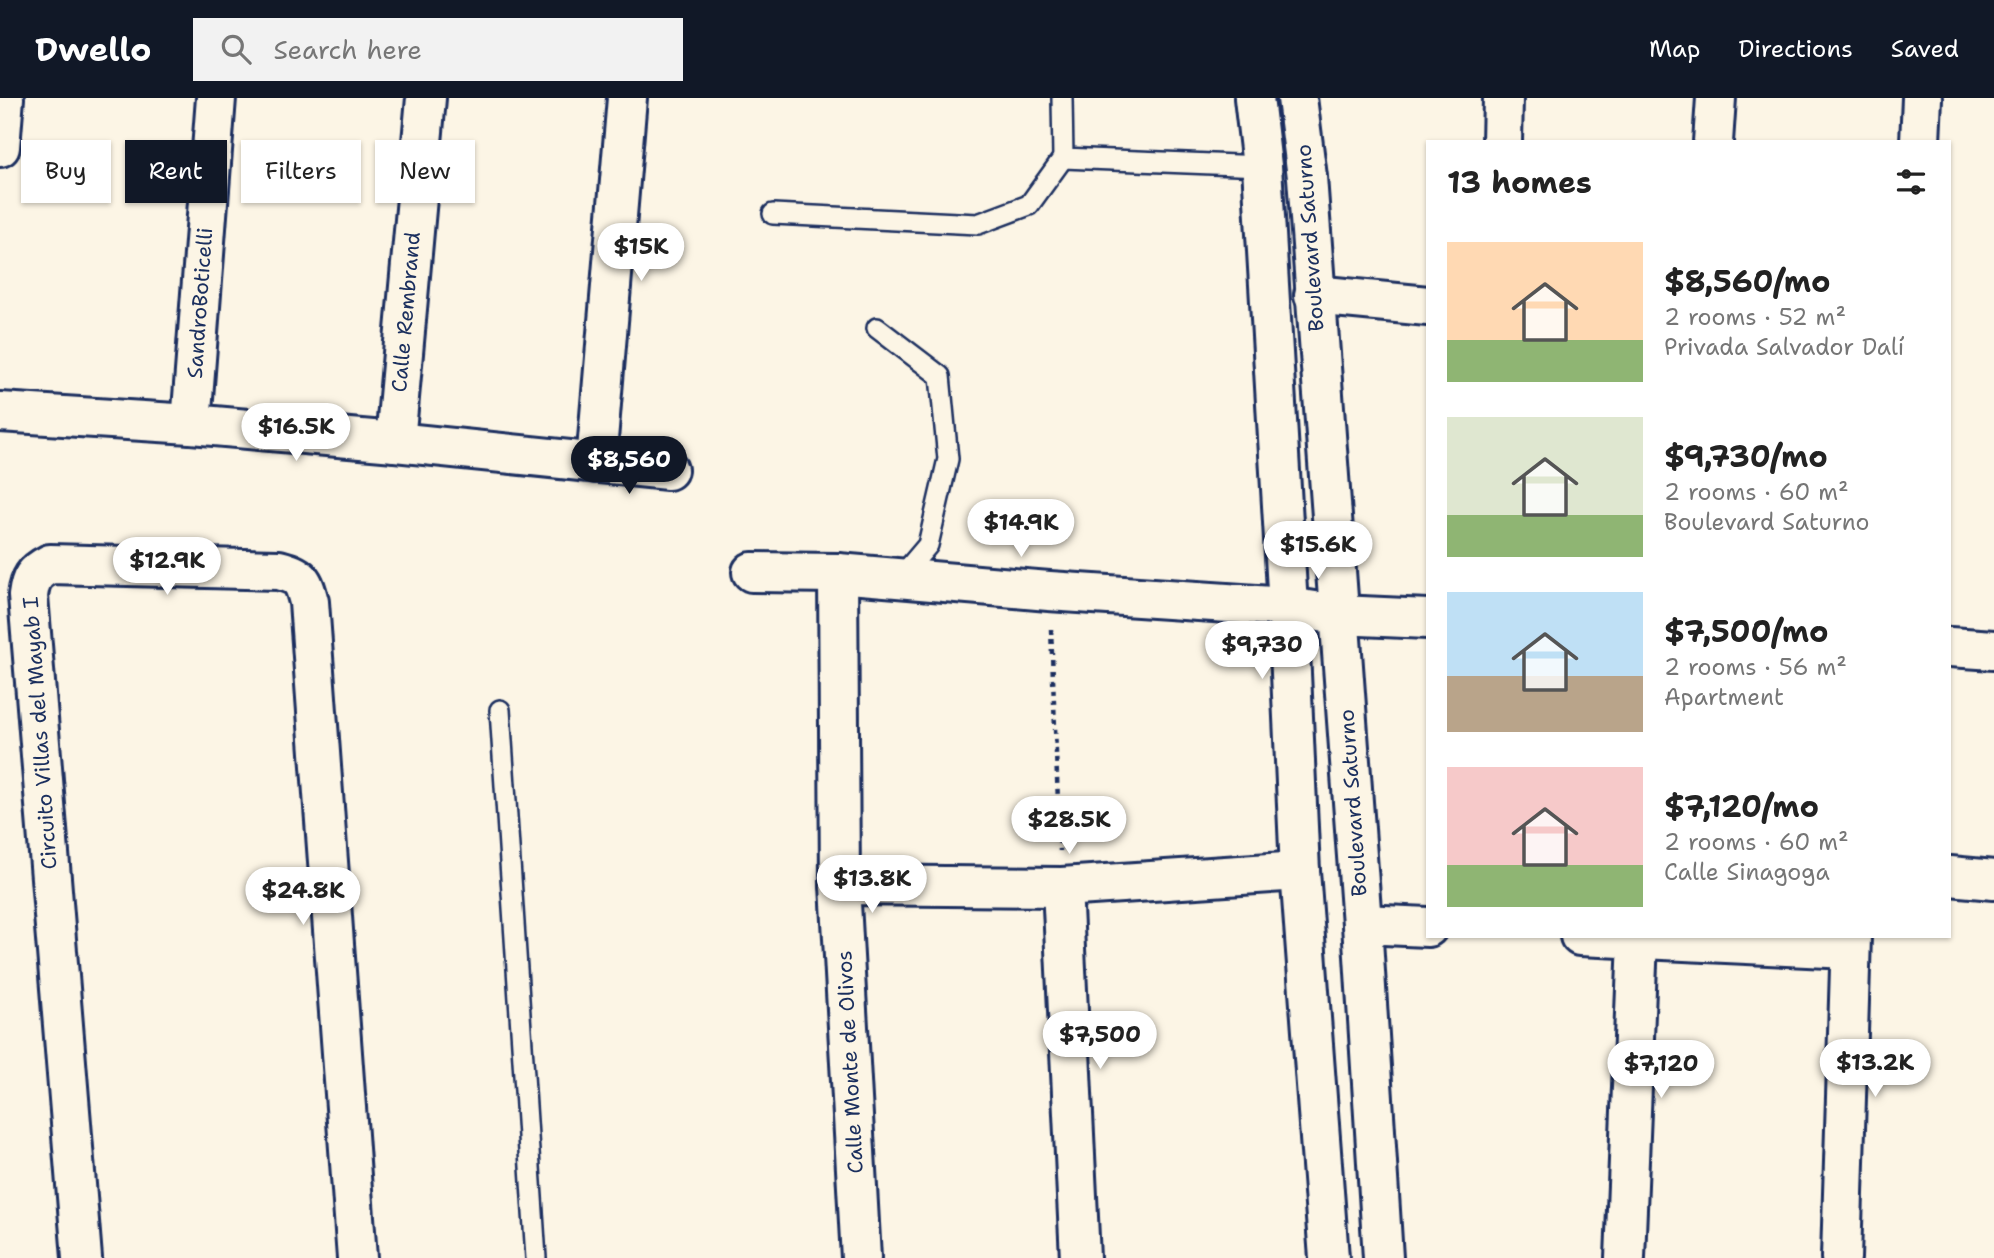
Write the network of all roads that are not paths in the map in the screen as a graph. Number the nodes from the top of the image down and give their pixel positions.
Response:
1 (4, 98) edge
2 (216, 98) edge
3 (426, 98) edge
4 (627, 98) edge
5 (1062, 98) edge
6 (1254, 98) edge
7 (1297, 98) edge
8 (1503, 98) edge
9 (1716, 98) edge
10 (1922, 98) edge
11 (1502, 140) edge
12 (1713, 140) edge
13 (1920, 140) edge
14 (0, 147) edge
15 (1063, 158) junction
16 (1262, 166) junction
17 (773, 214) dead end
18 (1314, 295) junction
19 (1426, 306) edge
20 (877, 328) dead end
21 (0, 412) edge
22 (191, 424) junction
23 (395, 442) junction
24 (596, 463) junction
25 (667, 470) dead end
26 (752, 572) dead end
27 (838, 573) junction
28 (900, 578) junction
29 (1288, 607) junction
30 (1339, 615) junction
31 (1426, 619) edge
32 (1951, 647) edge
33 (1994, 650) edge
34 (500, 710) dead end
35 (1300, 872) junction
36 (1951, 876) edge
37 (1994, 880) edge
38 (841, 885) junction
39 (1062, 887) junction
40 (1362, 924) junction
41 (1426, 928) edge
42 (1609, 938) edge
43 (1638, 940) junction
44 (1850, 943) edge
45 (82, 1258) edge
46 (357, 1258) edge
47 (536, 1258) edge
48 (861, 1258) edge
49 (1080, 1258) edge
50 (1329, 1258) edge
51 (1383, 1258) edge
52 (1625, 1258) edge
53 (1841, 1258) edge

1 - 14 street
2 - 22 street, SandroBoticelli
3 - 23 street, Calle Rembrand
4 - 24 street
5 - 15 lane
6 - 16 street, Boulevard Saturno
7 - 18 street, Boulevard Saturno
8 - 11 street
9 - 12 street
10 - 13 street
15 - 16 lane
15 - 17 lane
16 - 29 street, Boulevard Saturno
18 - 19 street
18 - 30 street, Boulevard Saturno
20 - 28 lane
21 - 22 street
22 - 23 street
23 - 24 street
24 - 25 street
26 - 27 street
27 - 28 street
27 - 38 street, Calle Monte de Olivos
28 - 29 street
29 - 30 street
29 - 35 street, Boulevard Saturno
30 - 31 street
30 - 40 street, Boulevard Saturno
32 - 33 street
34 - 47 lane
35 - 39 street
35 - 50 street, Boulevard Saturno
36 - 37 street
38 - 39 street
38 - 48 street, Calle Monte de Olivos
39 - 49 street
40 - 41 street
40 - 51 street, Boulevard Saturno
42 - 43 street
43 - 44 street
43 - 52 street
44 - 53 street
45 - 46 street, Circuito Villas del Mayab I

